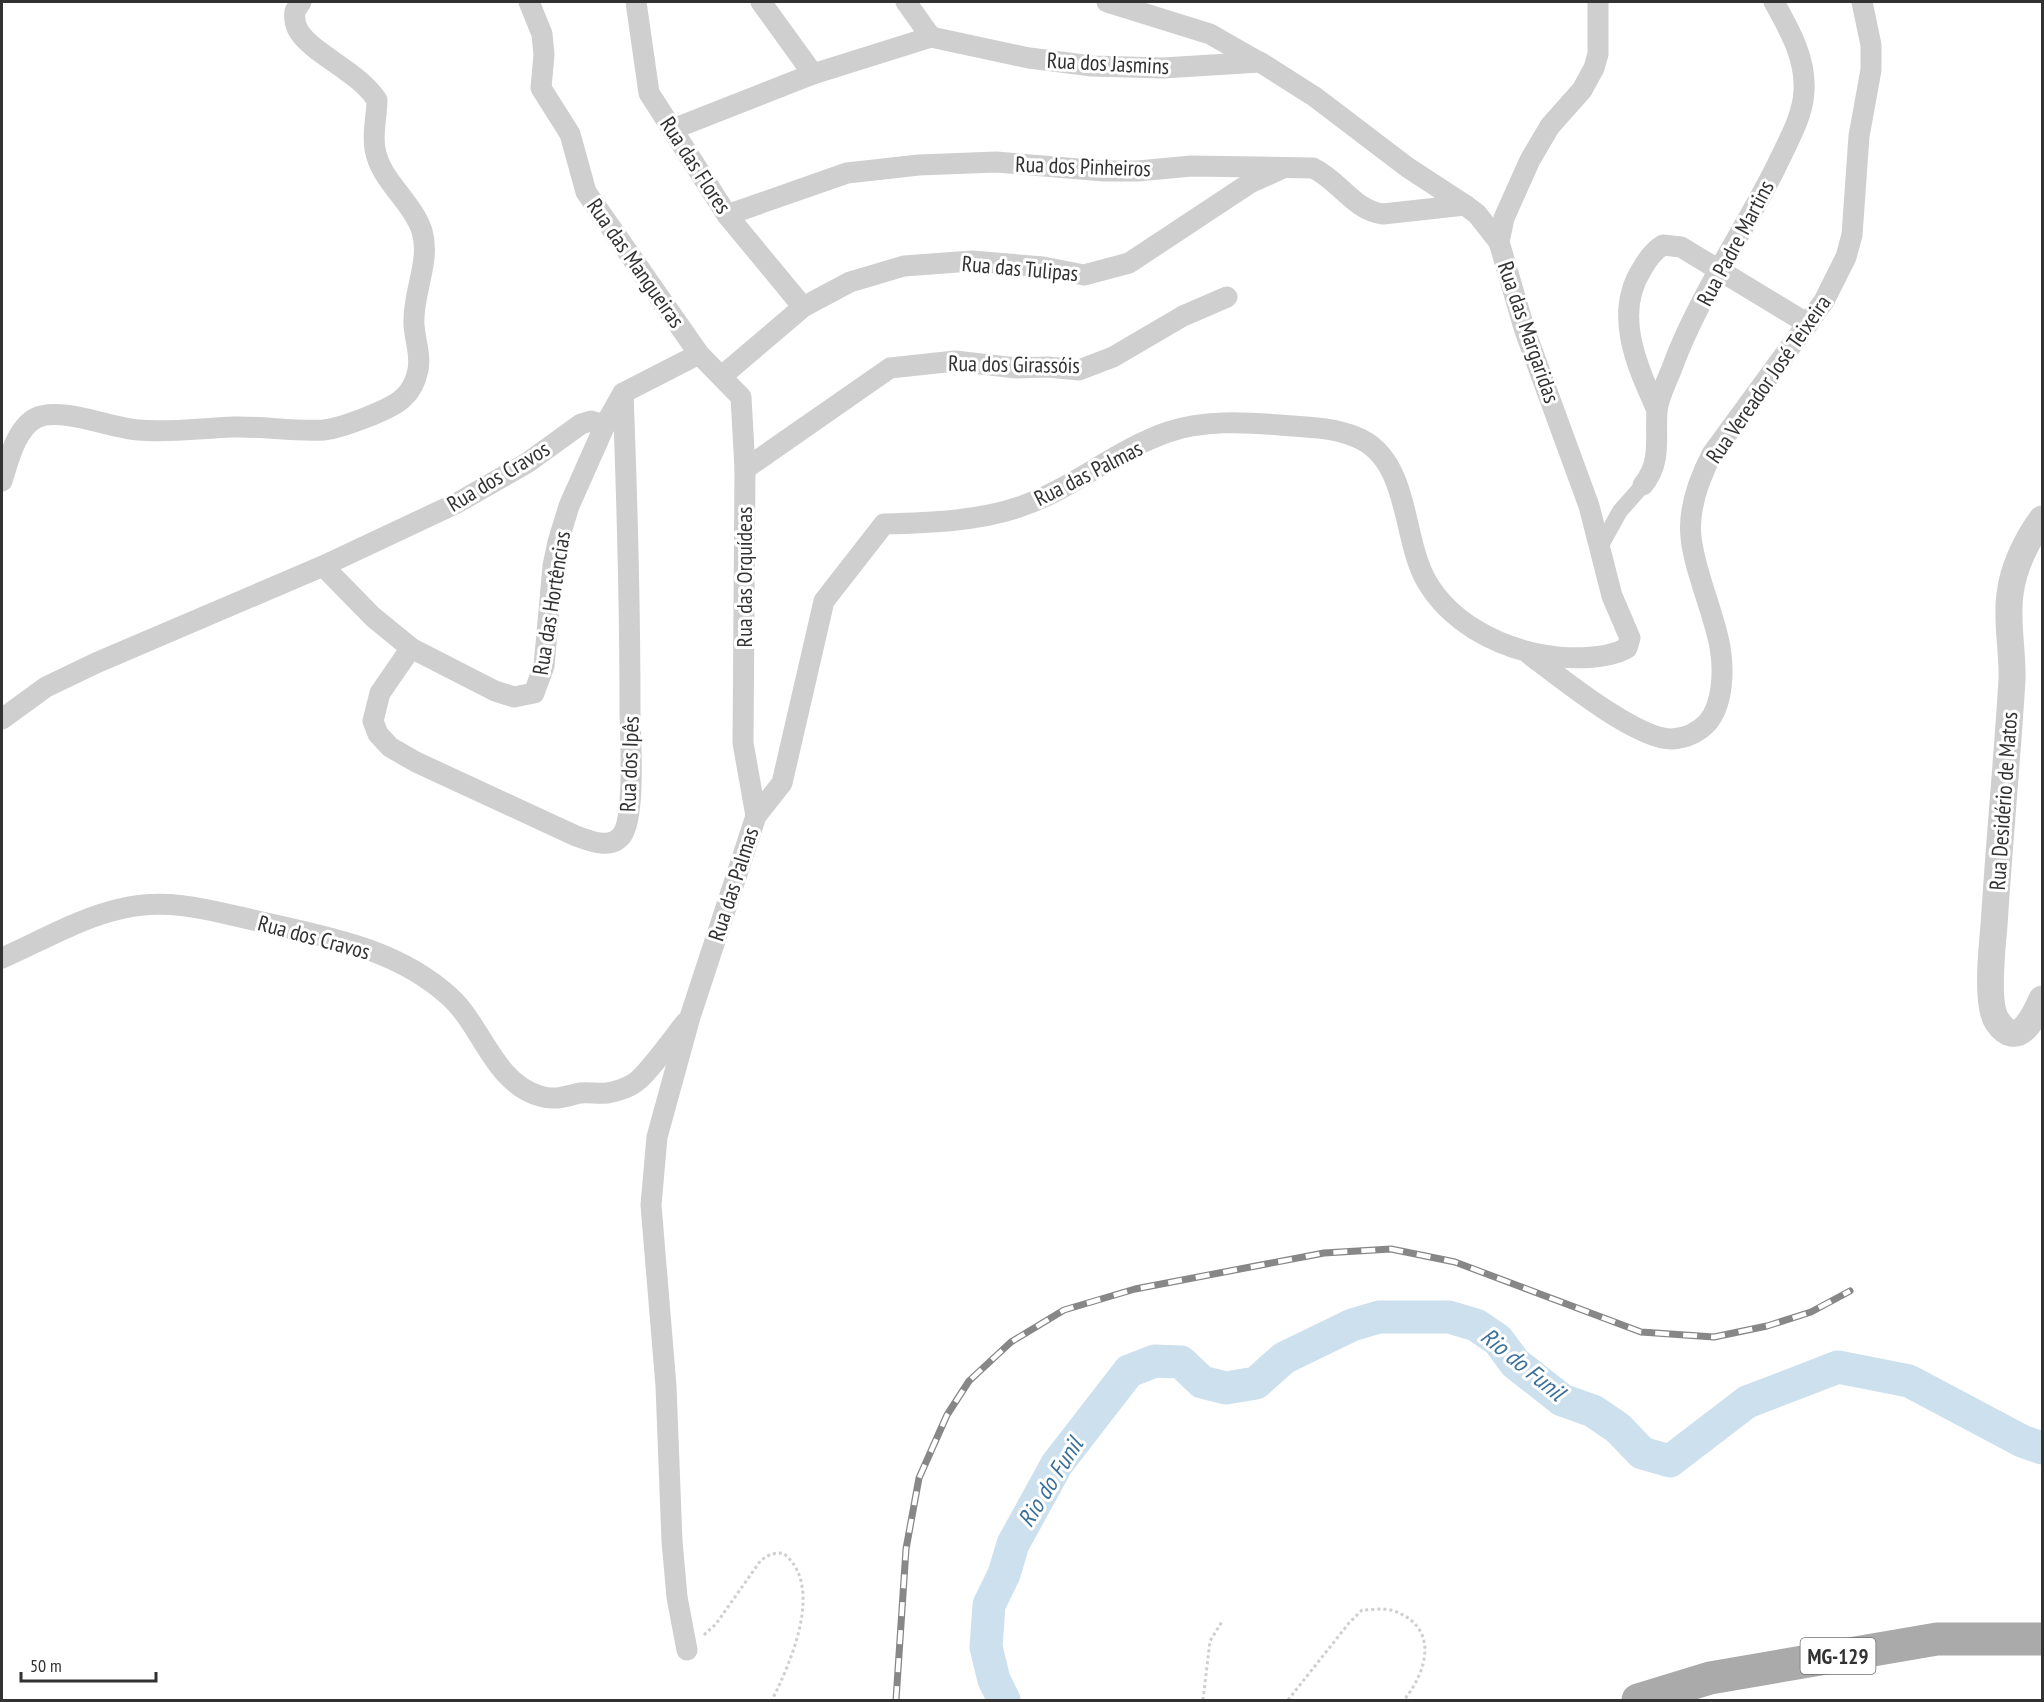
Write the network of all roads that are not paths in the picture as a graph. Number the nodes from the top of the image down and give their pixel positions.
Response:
1 (301, 2) edge
2 (529, 2) edge
3 (636, 2) edge
4 (760, 2) edge
5 (906, 2) edge
6 (1107, 2) edge
7 (1598, 2) edge
8 (1774, 2) edge
9 (1862, 2) edge
10 (931, 37) junction
11 (1260, 62) junction
12 (813, 74) junction
13 (673, 129) junction
14 (1287, 166) junction
15 (1465, 205) junction
16 (727, 215) junction
17 (1499, 242) junction
18 (1721, 269) junction
19 (1227, 297) dead end
20 (803, 307) junction
21 (1808, 324) junction
22 (699, 354) junction
23 (722, 376) junction
24 (622, 393) junction
25 (1657, 410) junction
26 (605, 425) junction
27 (745, 469) junction
28 (2, 481) edge
29 (1643, 485) joint
30 (2043, 519) edge
31 (1599, 549) junction
32 (323, 566) junction
33 (1630, 643) joint
34 (411, 648) junction
35 (1526, 652) junction
36 (2, 719) edge
37 (756, 816) junction
38 (2, 958) edge
39 (2043, 999) edge
40 (690, 1017) junction
41 (2043, 1639) edge
42 (687, 1650) road end
43 (1638, 1701) edge

1 - 28 street
2 - 22 street, Rua das Mangueiras
3 - 13 street, Rua das Flores
4 - 12 street
5 - 10 street
6 - 11 street
7 - 17 street, Rua das Margaridas
8 - 18 street, Rua Padre Martins
9 - 21 street, Rua Vereador José Teixeira
10 - 11 street, Rua dos Jasmins
10 - 12 street, Rua dos Jasmins
11 - 15 street
12 - 13 street, Rua dos Jasmins
13 - 16 street, Rua das Flores
14 - 15 street, Rua dos Pinheiros
14 - 16 street, Rua dos Pinheiros
14 - 20 street, Rua das Tulipas
15 - 17 street
16 - 20 street, Rua das Flores
17 - 31 street, Rua das Margaridas
18 - 21 street
18 - 25 street, Rua Padre Martins
18 - 25 street
19 - 27 street, Rua dos Girassóis
20 - 23 street, Rua das Tulipas
21 - 35 street, Rua Vereador José Teixeira
22 - 23 street, Rua das Orquídeas
22 - 24 street
23 - 27 street, Rua das Orquídeas
24 - 26 street, Rua das Hortências
24 - 34 street, Rua dos Ipês
25 - 29 street, Rua Padre Martins
26 - 32 street, Rua dos Cravos
26 - 34 street, Rua das Hortências
27 - 37 street, Rua das Orquídeas
29 - 31 street
30 - 39 street, Rua Desidério de Matos
31 - 33 street, Rua das Margaridas
32 - 34 street, Rua das Hortências
32 - 36 street, Rua dos Cravos
33 - 35 street, Rua das Palmas
35 - 37 street, Rua das Palmas
37 - 40 street, Rua das Palmas
38 - 40 street, Rua dos Cravos
40 - 42 street, Rua das Palmas
41 - 43 main road, MG-129

